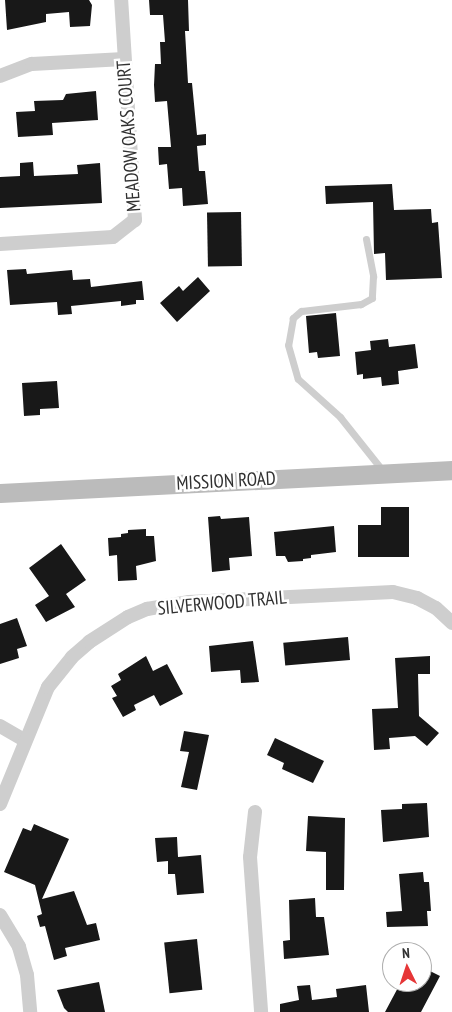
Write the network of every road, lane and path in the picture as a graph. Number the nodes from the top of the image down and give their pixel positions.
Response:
1 (121, 0) edge
2 (124, 59) junction
3 (0, 76) edge
4 (366, 240) dead end
5 (0, 244) edge
6 (452, 470) edge
7 (385, 473) junction
8 (0, 493) edge
9 (452, 623) edge
10 (0, 726) edge
11 (24, 740) junction
12 (0, 804) edge
13 (255, 812) dead end
14 (0, 915) edge
15 (30, 1012) edge
16 (261, 1012) edge

1 - 2 street, MEADOW OAKS COURT
2 - 3 street
2 - 5 street, MEADOW OAKS COURT
4 - 7 lane
6 - 7 street, MISSION ROAD
7 - 8 street, MISSION ROAD
9 - 11 street, SILVERWOOD TRAIL
10 - 11 street
11 - 12 street, SILVERWOOD TRAIL
13 - 16 street
14 - 15 street

